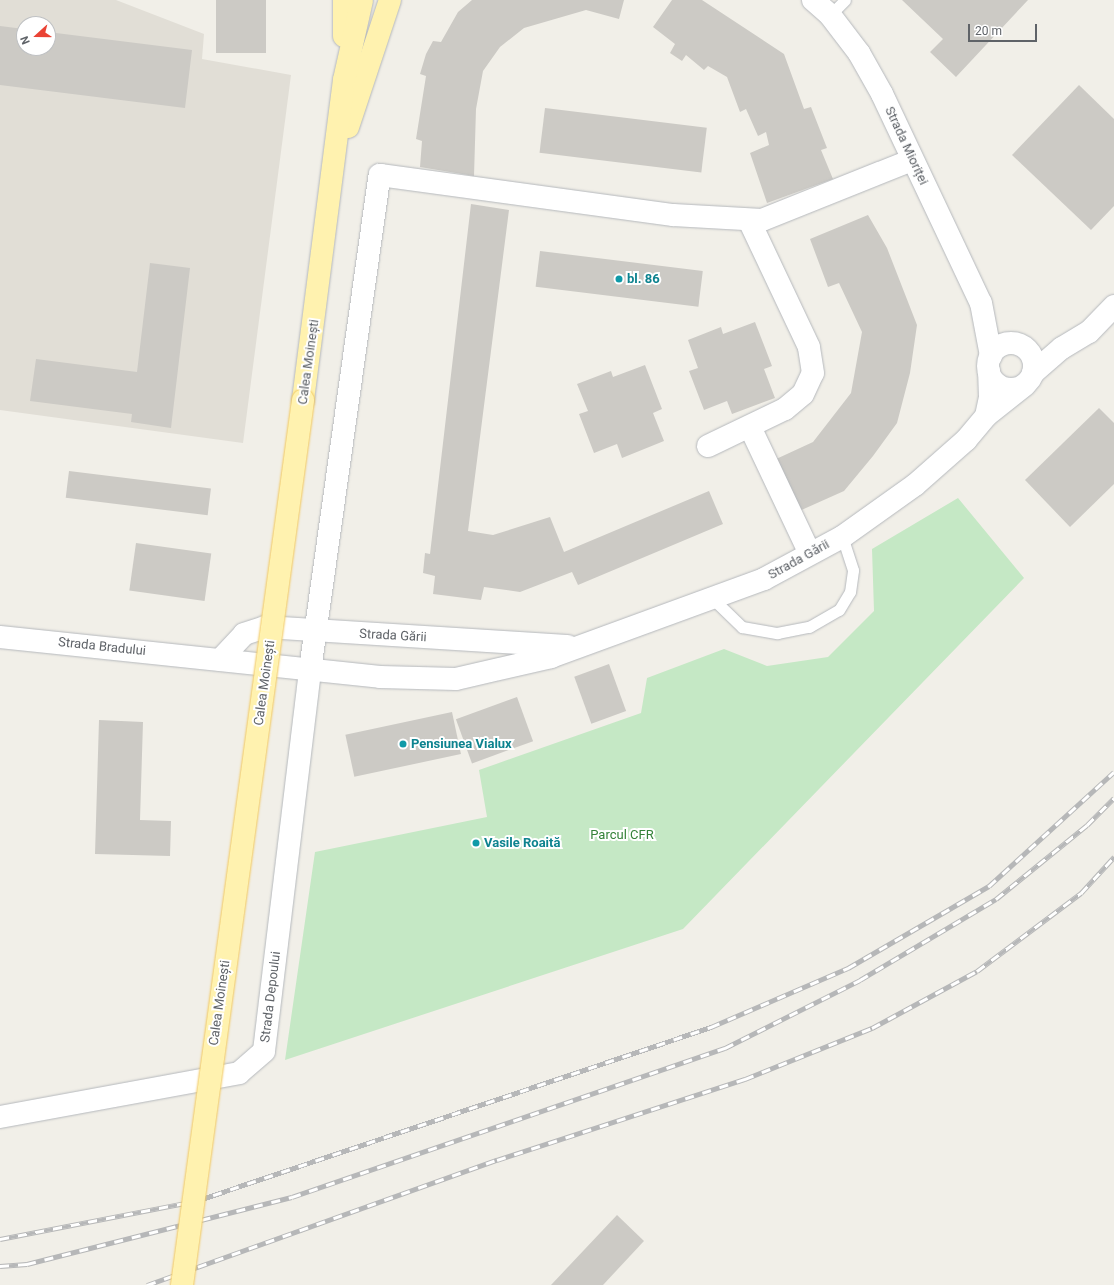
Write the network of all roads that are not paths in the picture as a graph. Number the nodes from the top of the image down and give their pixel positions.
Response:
1 (344, 0) edge
2 (362, 0) edge
3 (390, 0) edge
4 (813, 0) edge
5 (838, 8) edge
6 (344, 80) junction
7 (912, 160) junction
8 (332, 178) junction
9 (749, 220) junction
10 (981, 303) junction
11 (1114, 306) edge
12 (1021, 346) junction
13 (1062, 348) junction
14 (990, 364) junction
15 (1029, 379) junction
16 (986, 416) junction
17 (750, 427) junction
18 (708, 446) dead end
19 (842, 536) junction
20 (810, 554) junction
21 (712, 598) junction
22 (315, 631) junction
23 (0, 638) edge
24 (579, 647) junction
25 (212, 659) junction
26 (310, 670) junction
27 (0, 1117) edge
28 (182, 1285) edge

1 - 6 main road, Calea Moinești
2 - 6 main road, Calea Moinești
3 - 8 main road
4 - 5 street, Strada Mioriței
5 - 7 street, Strada Mioriței
6 - 8 main road, Calea Moinești
7 - 9 street
7 - 10 street, Strada Mioriței
8 - 28 main road, Calea Moinești, bridge
9 - 17 street
9 - 22 street, Strada Depoului
10 - 12 street, Strada Mioriței
10 - 14 street, Strada Mioriței
11 - 13 street, Strada Gării
12 - 13 street
12 - 14 street
12 - 15 street, Strada Mioriței
13 - 15 street, Strada Gării
14 - 15 street
14 - 16 street, Strada Gării
15 - 16 street, Strada Gării
16 - 19 street, Strada Gării
17 - 18 street
17 - 20 street
19 - 20 street, Strada Gării
19 - 21 lane
20 - 21 street, Strada Gării
21 - 24 street, Strada Gării
22 - 24 street, Strada Gării
22 - 25 street, Strada Gării
22 - 26 street, Strada Depoului
23 - 25 street, Strada Bradului
24 - 26 street, Strada Gării
25 - 26 street, Strada Gării
26 - 27 street, Strada Depoului

